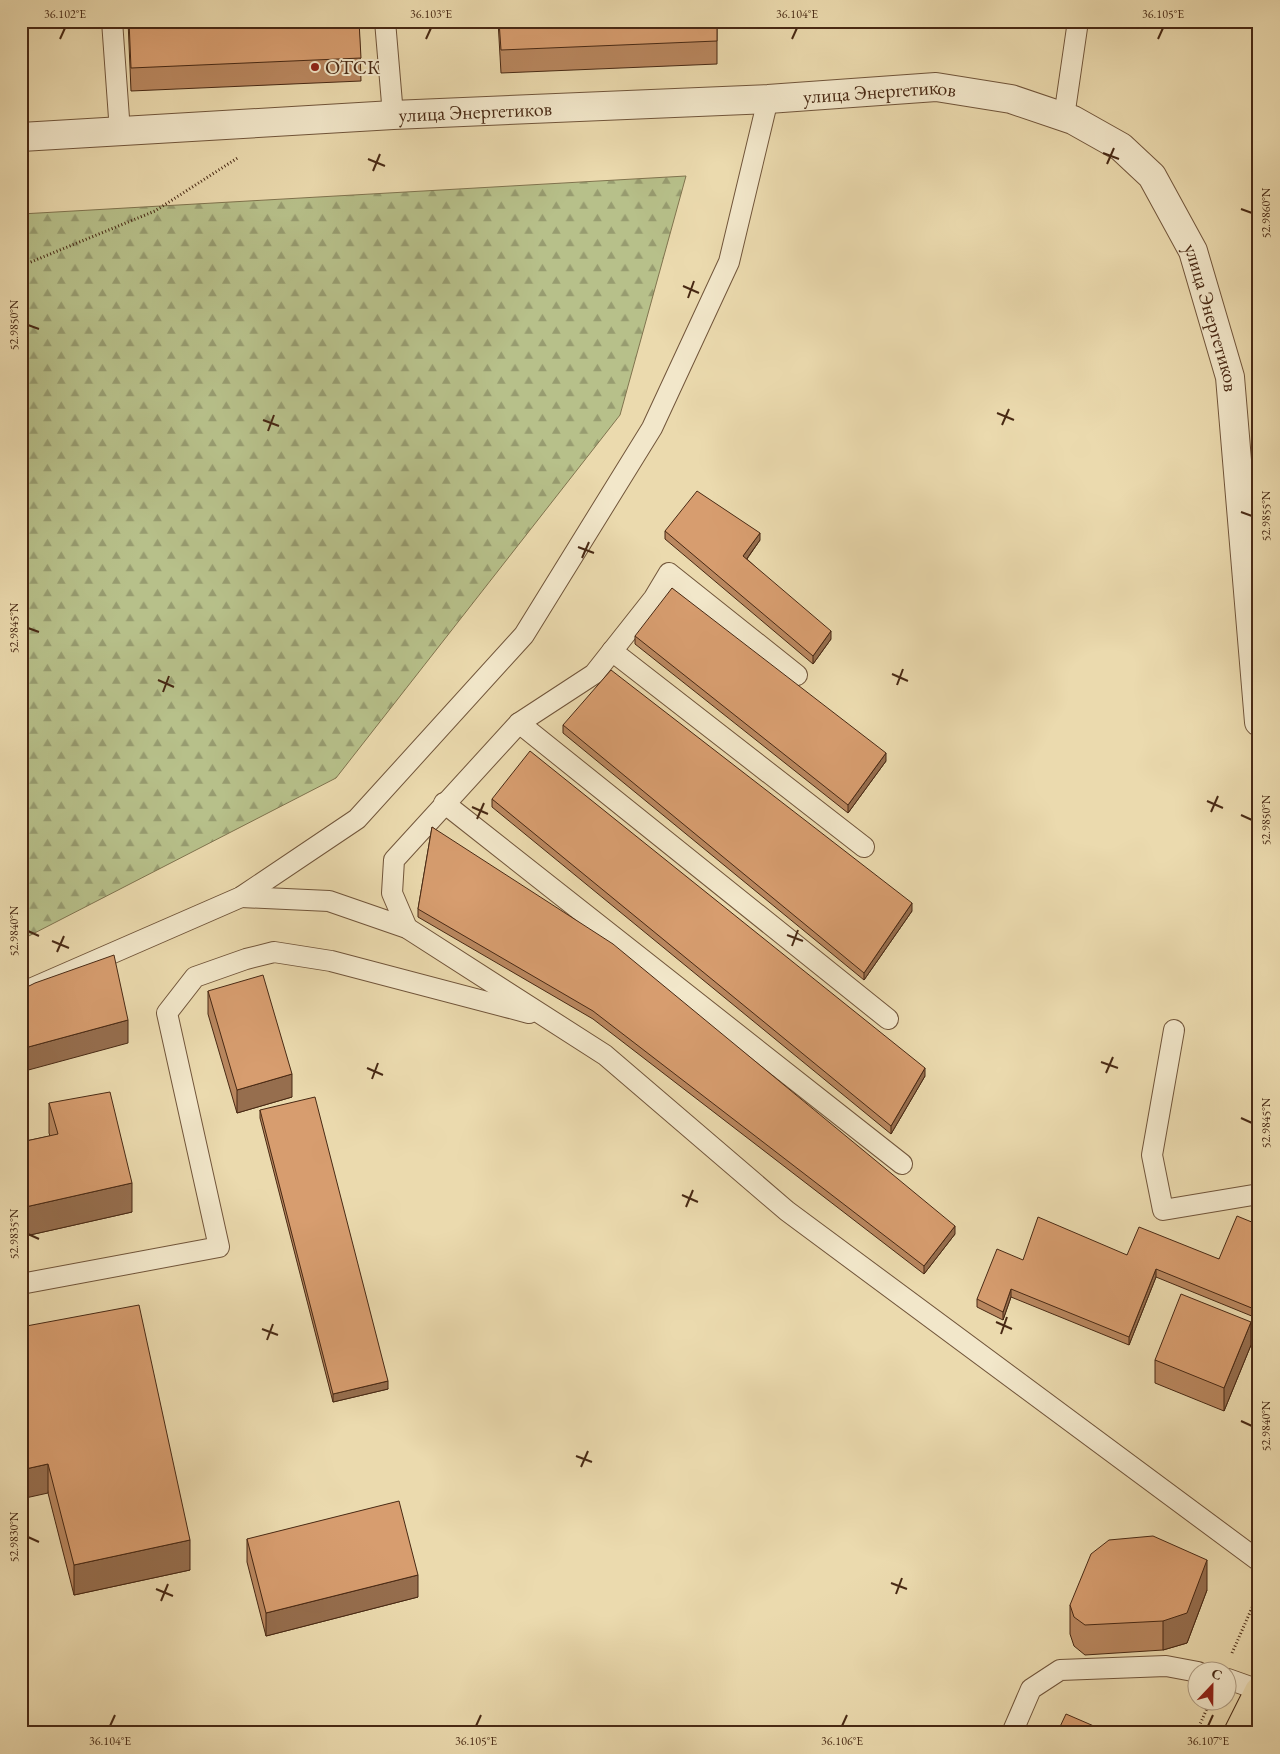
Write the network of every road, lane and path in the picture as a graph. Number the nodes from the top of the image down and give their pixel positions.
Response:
1 (112, 21) edge
2 (385, 21) edge
3 (1078, 21) edge
4 (768, 99) junction
5 (394, 115) junction
6 (1064, 117) junction
7 (120, 132) junction
8 (21, 137) edge
9 (240, 156) dead end
10 (21, 266) edge
11 (612, 651) junction
12 (796, 675) dead end
13 (1259, 722) edge
14 (519, 723) junction
15 (444, 803) junction
16 (864, 847) dead end
17 (241, 897) junction
18 (407, 928) junction
19 (21, 993) edge
20 (546, 1017) junction
21 (888, 1019) dead end
22 (1174, 1030) dead end
23 (902, 1164) dead end
24 (1259, 1194) edge
25 (21, 1284) edge
26 (1259, 1561) edge
27 (1259, 1592) edge
28 (1231, 1654) dead end
29 (1188, 1670) edge
30 (1238, 1683) edge
31 (1259, 1691) edge
32 (1205, 1712) edge
33 (1012, 1733) edge
34 (1196, 1733) edge
35 (1238, 1733) edge

1 - 7 lane
2 - 5 lane
3 - 6 lane
4 - 5 street, улица Энергетиков
4 - 6 street, улица Энергетиков
4 - 17 lane
5 - 7 street, улица Энергетиков
6 - 13 street, улица Энергетиков
7 - 8 street, улица Энергетиков
9 - 10 path
11 - 12 lane
11 - 14 lane
11 - 16 lane
14 - 15 lane
14 - 21 lane
15 - 18 lane
15 - 23 lane
17 - 18 lane
17 - 19 lane
18 - 20 lane
20 - 25 lane
20 - 26 lane
22 - 24 lane
27 - 28 path
29 - 33 lane
30 - 31 lane
31 - 35 main road
32 - 34 path

